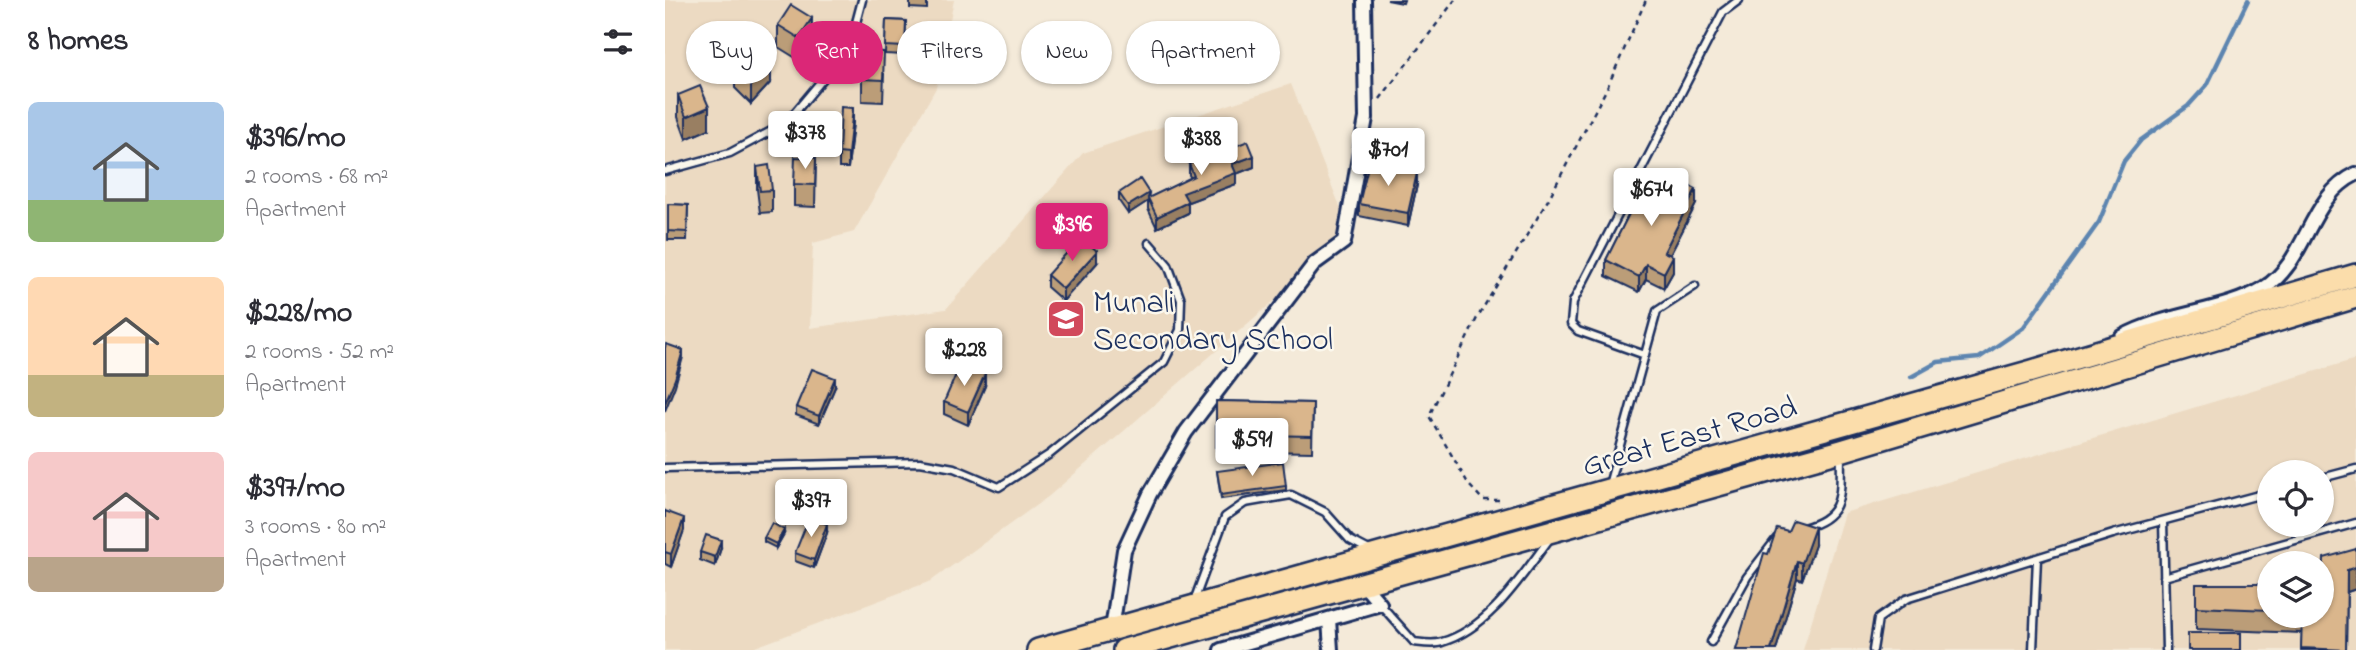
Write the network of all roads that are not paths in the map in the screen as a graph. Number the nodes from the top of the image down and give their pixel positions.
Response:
1 (862, 0) edge
2 (1364, 0) edge
3 (1739, 0) edge
4 (665, 171) edge
5 (2356, 174) edge
6 (1149, 243) dead end
7 (2356, 275) edge
8 (1695, 286) dead end
9 (2356, 297) edge
10 (2091, 354) junction
11 (1645, 355) junction
12 (1841, 451) junction
13 (665, 468) edge
14 (2356, 469) edge
15 (2334, 475) edge
16 (1608, 490) junction
17 (2257, 496) edge
18 (2163, 521) junction
19 (2356, 523) edge
20 (1798, 529) edge
21 (1556, 530) junction
22 (1787, 532) edge
23 (1377, 555) junction
24 (2037, 558) junction
25 (2164, 577) junction
26 (1363, 584) junction
27 (1380, 604) junction
28 (1192, 607) junction
29 (1328, 619) junction
30 (1112, 629) junction
31 (1711, 642) dead end
32 (1038, 650) edge
33 (1124, 650) edge
34 (1220, 650) edge
35 (1331, 650) edge
36 (1873, 650) edge
37 (2033, 650) edge
38 (2166, 650) edge

1 - 4 lane
2 - 30 street
3 - 11 lane
5 - 10 street
6 - 13 lane
7 - 10 main road, Great East Road
8 - 11 lane
9 - 12 main road, Great East Road
10 - 16 main road, Great East Road
11 - 16 lane
12 - 20 lane
12 - 21 main road, Great East Road
14 - 15 lane
16 - 23 main road, Great East Road
17 - 18 lane
18 - 24 lane
18 - 25 lane
19 - 25 lane
21 - 26 main road, Great East Road
21 - 27 lane
22 - 31 lane
23 - 28 main road, Great East Road
23 - 28 lane
24 - 36 lane
24 - 37 lane
25 - 38 lane
26 - 27 street
26 - 33 main road, Great East Road
27 - 29 street
28 - 30 main road, Great East Road
29 - 34 street
29 - 35 street
30 - 32 main road, Great East Road

